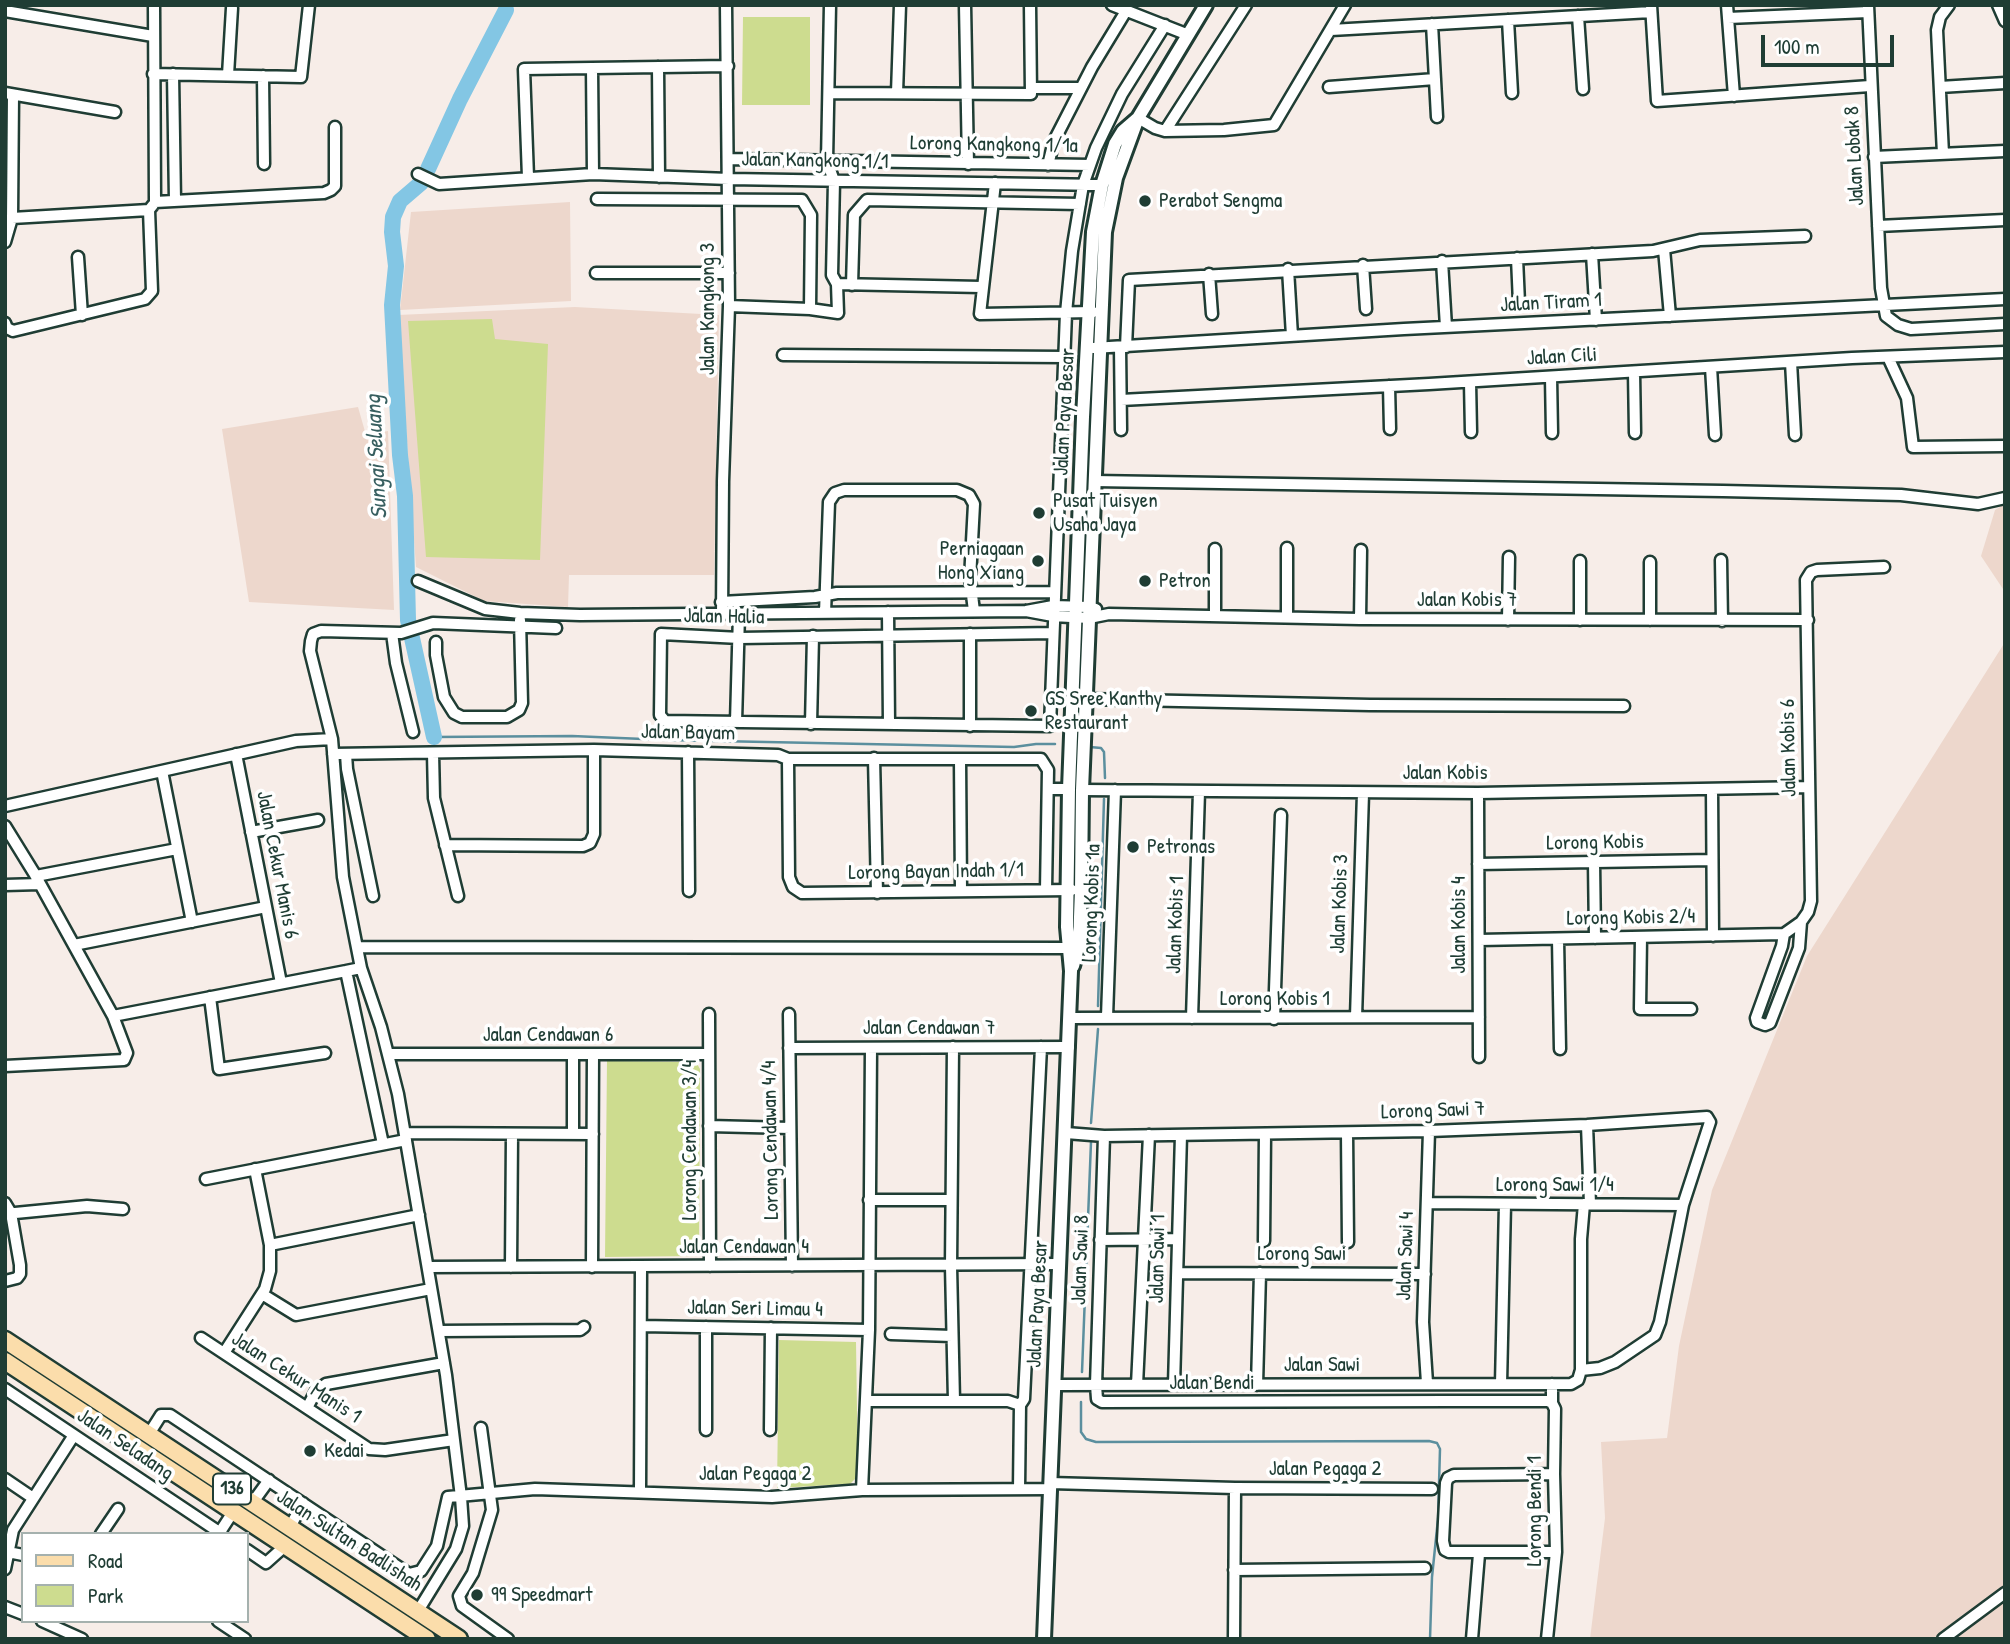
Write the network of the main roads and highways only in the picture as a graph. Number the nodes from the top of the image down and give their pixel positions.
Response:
1 (5, 1340) edge
2 (5, 1361) edge
3 (427, 1639) edge
4 (458, 1639) edge

1 - 4 main road, Jalan Sultan Badlishah / 136
2 - 3 main road, Jalan Sultan Badlishah / 136

